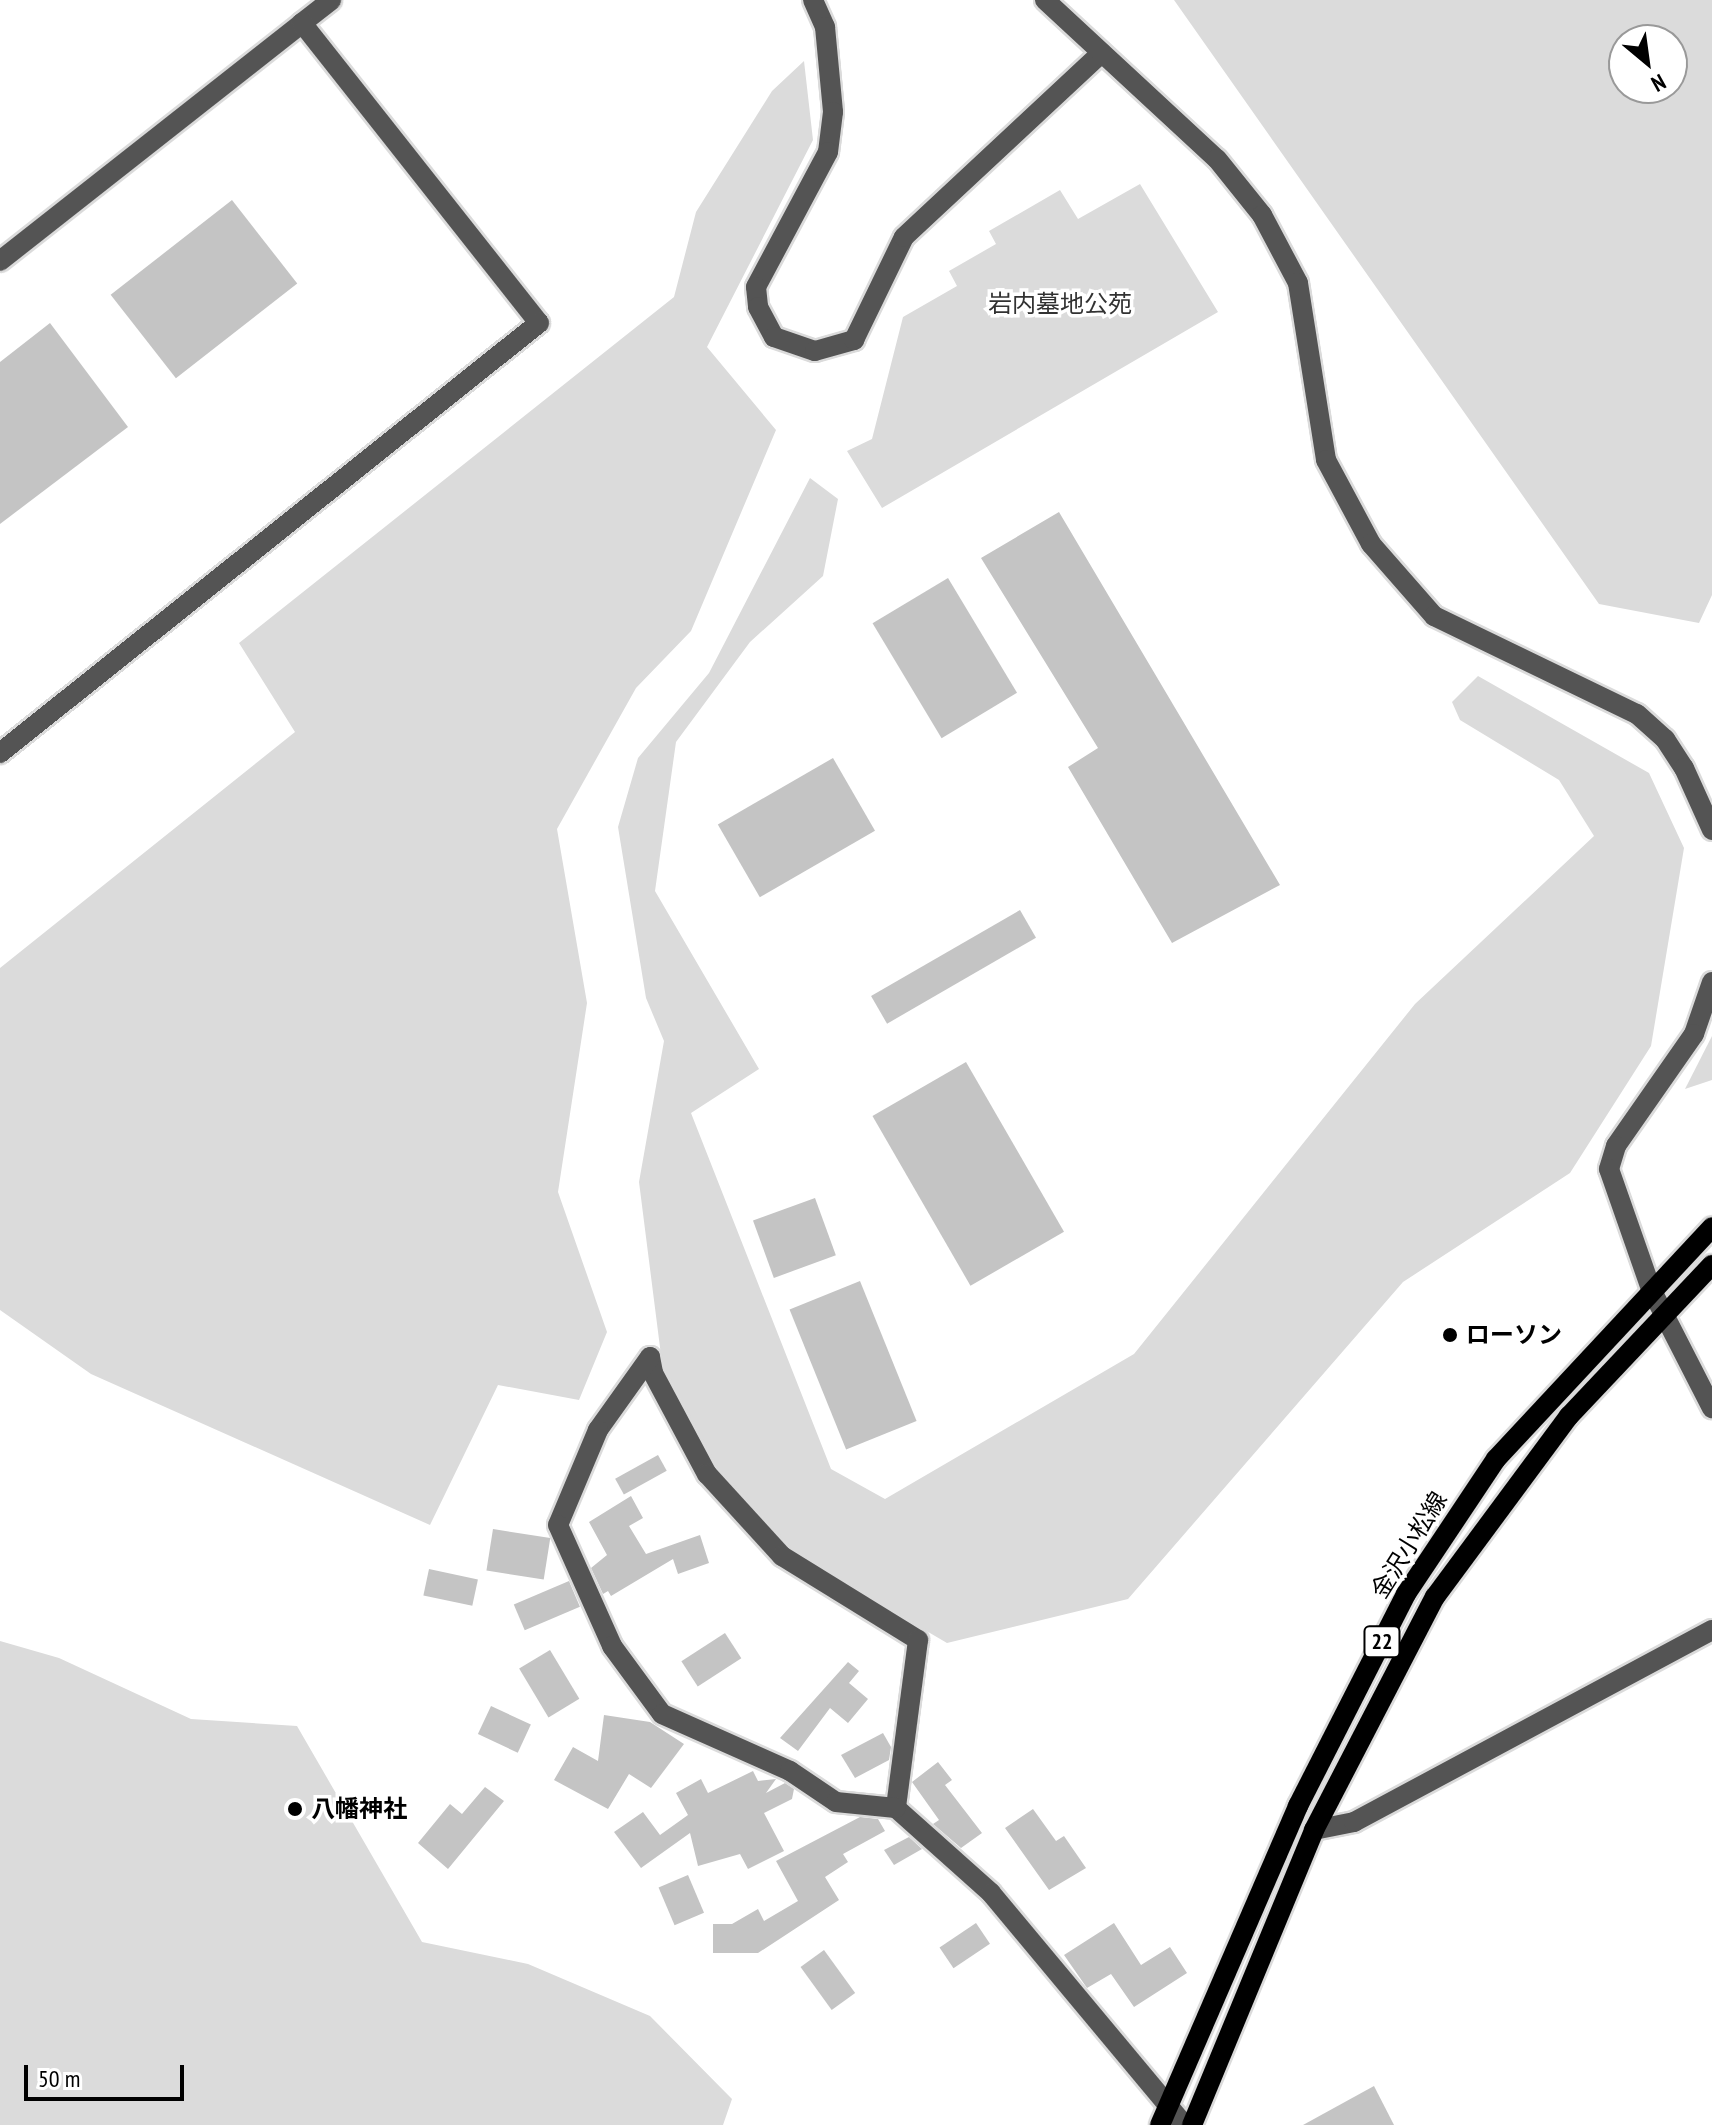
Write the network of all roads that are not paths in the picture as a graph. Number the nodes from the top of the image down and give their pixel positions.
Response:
1 (331, 0) edge
2 (813, 0) edge
3 (1045, 0) edge
4 (302, 23) junction
5 (1101, 53) junction
6 (0, 261) edge
7 (0, 753) edge
8 (1712, 830) edge
9 (1712, 982) edge
10 (1712, 1227) edge
11 (1712, 1265) edge
12 (1651, 1289) junction
13 (1663, 1312) junction
14 (1712, 1408) edge
15 (1712, 1630) edge
16 (896, 1808) junction
17 (1314, 1830) junction
18 (1163, 2116) edge
19 (1184, 2125) edge
20 (1192, 2125) edge

1 - 4 street
2 - 5 street
3 - 5 street
4 - 6 street
4 - 7 street
5 - 8 street
9 - 12 street
10 - 12 main road, 金沢小松線 / 22
11 - 13 main road, 金沢小松線 / 22
12 - 13 street
12 - 18 main road, 金沢小松線 / 22
13 - 14 street
13 - 17 main road, 金沢小松線 / 22
15 - 17 street
16 - 16 street
16 - 18 street
17 - 20 main road, 金沢小松線 / 22
18 - 19 street

